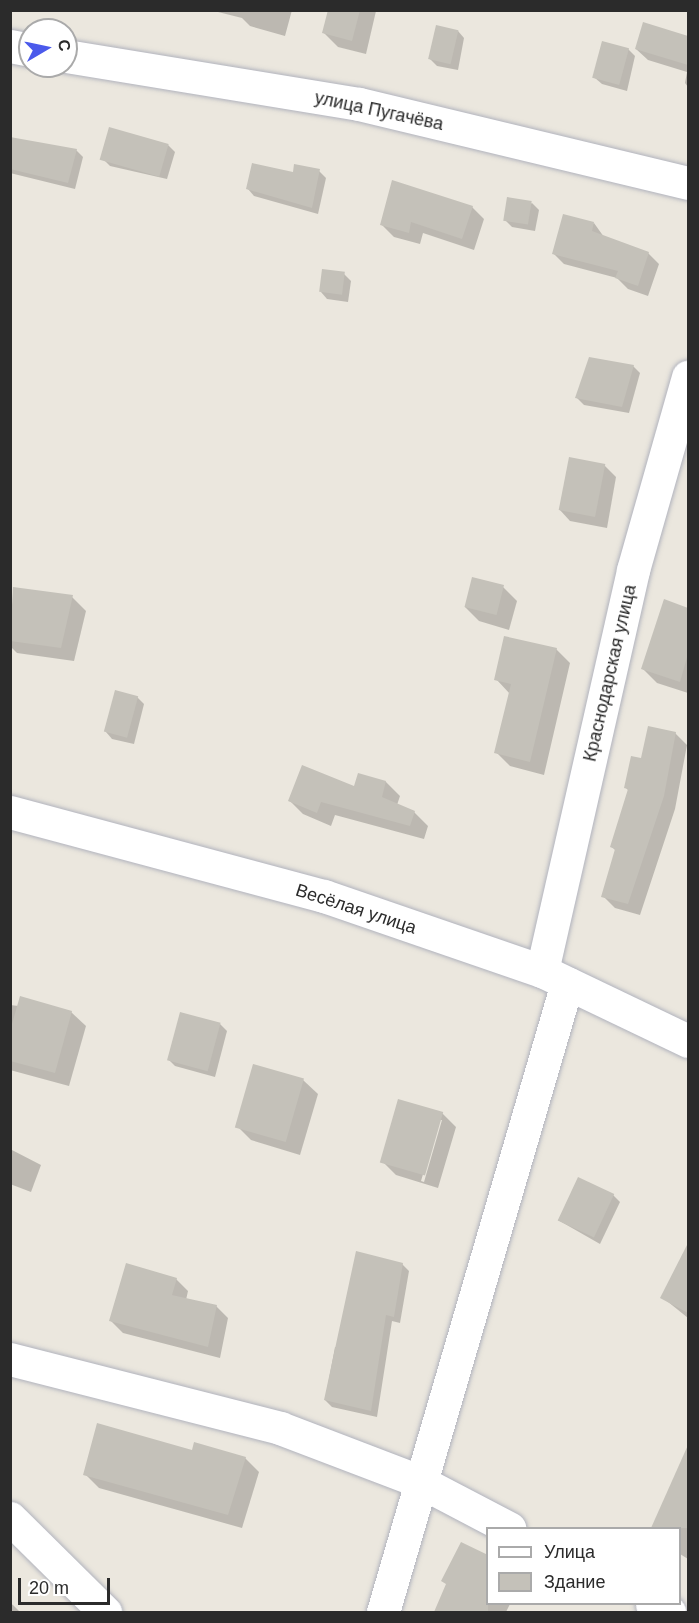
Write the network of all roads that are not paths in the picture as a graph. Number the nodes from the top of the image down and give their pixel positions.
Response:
1 (78, 58) edge
2 (688, 183) edge
3 (688, 377) edge
4 (10, 812) edge
5 (554, 977) junction
6 (688, 1041) edge
7 (10, 1359) edge
8 (419, 1481) junction
9 (10, 1518) edge
10 (507, 1527) edge
11 (654, 1605) edge
12 (105, 1612) edge
13 (383, 1612) edge
14 (669, 1612) edge

1 - 2 street, улица Пугачёва
3 - 5 street, Краснодарская улица
4 - 5 street, Весёлая улица
5 - 6 street, Весёлая улица
5 - 8 street, Краснодарская улица
7 - 8 street
8 - 10 street
8 - 13 street, Краснодарская улица
9 - 12 street
11 - 14 street

